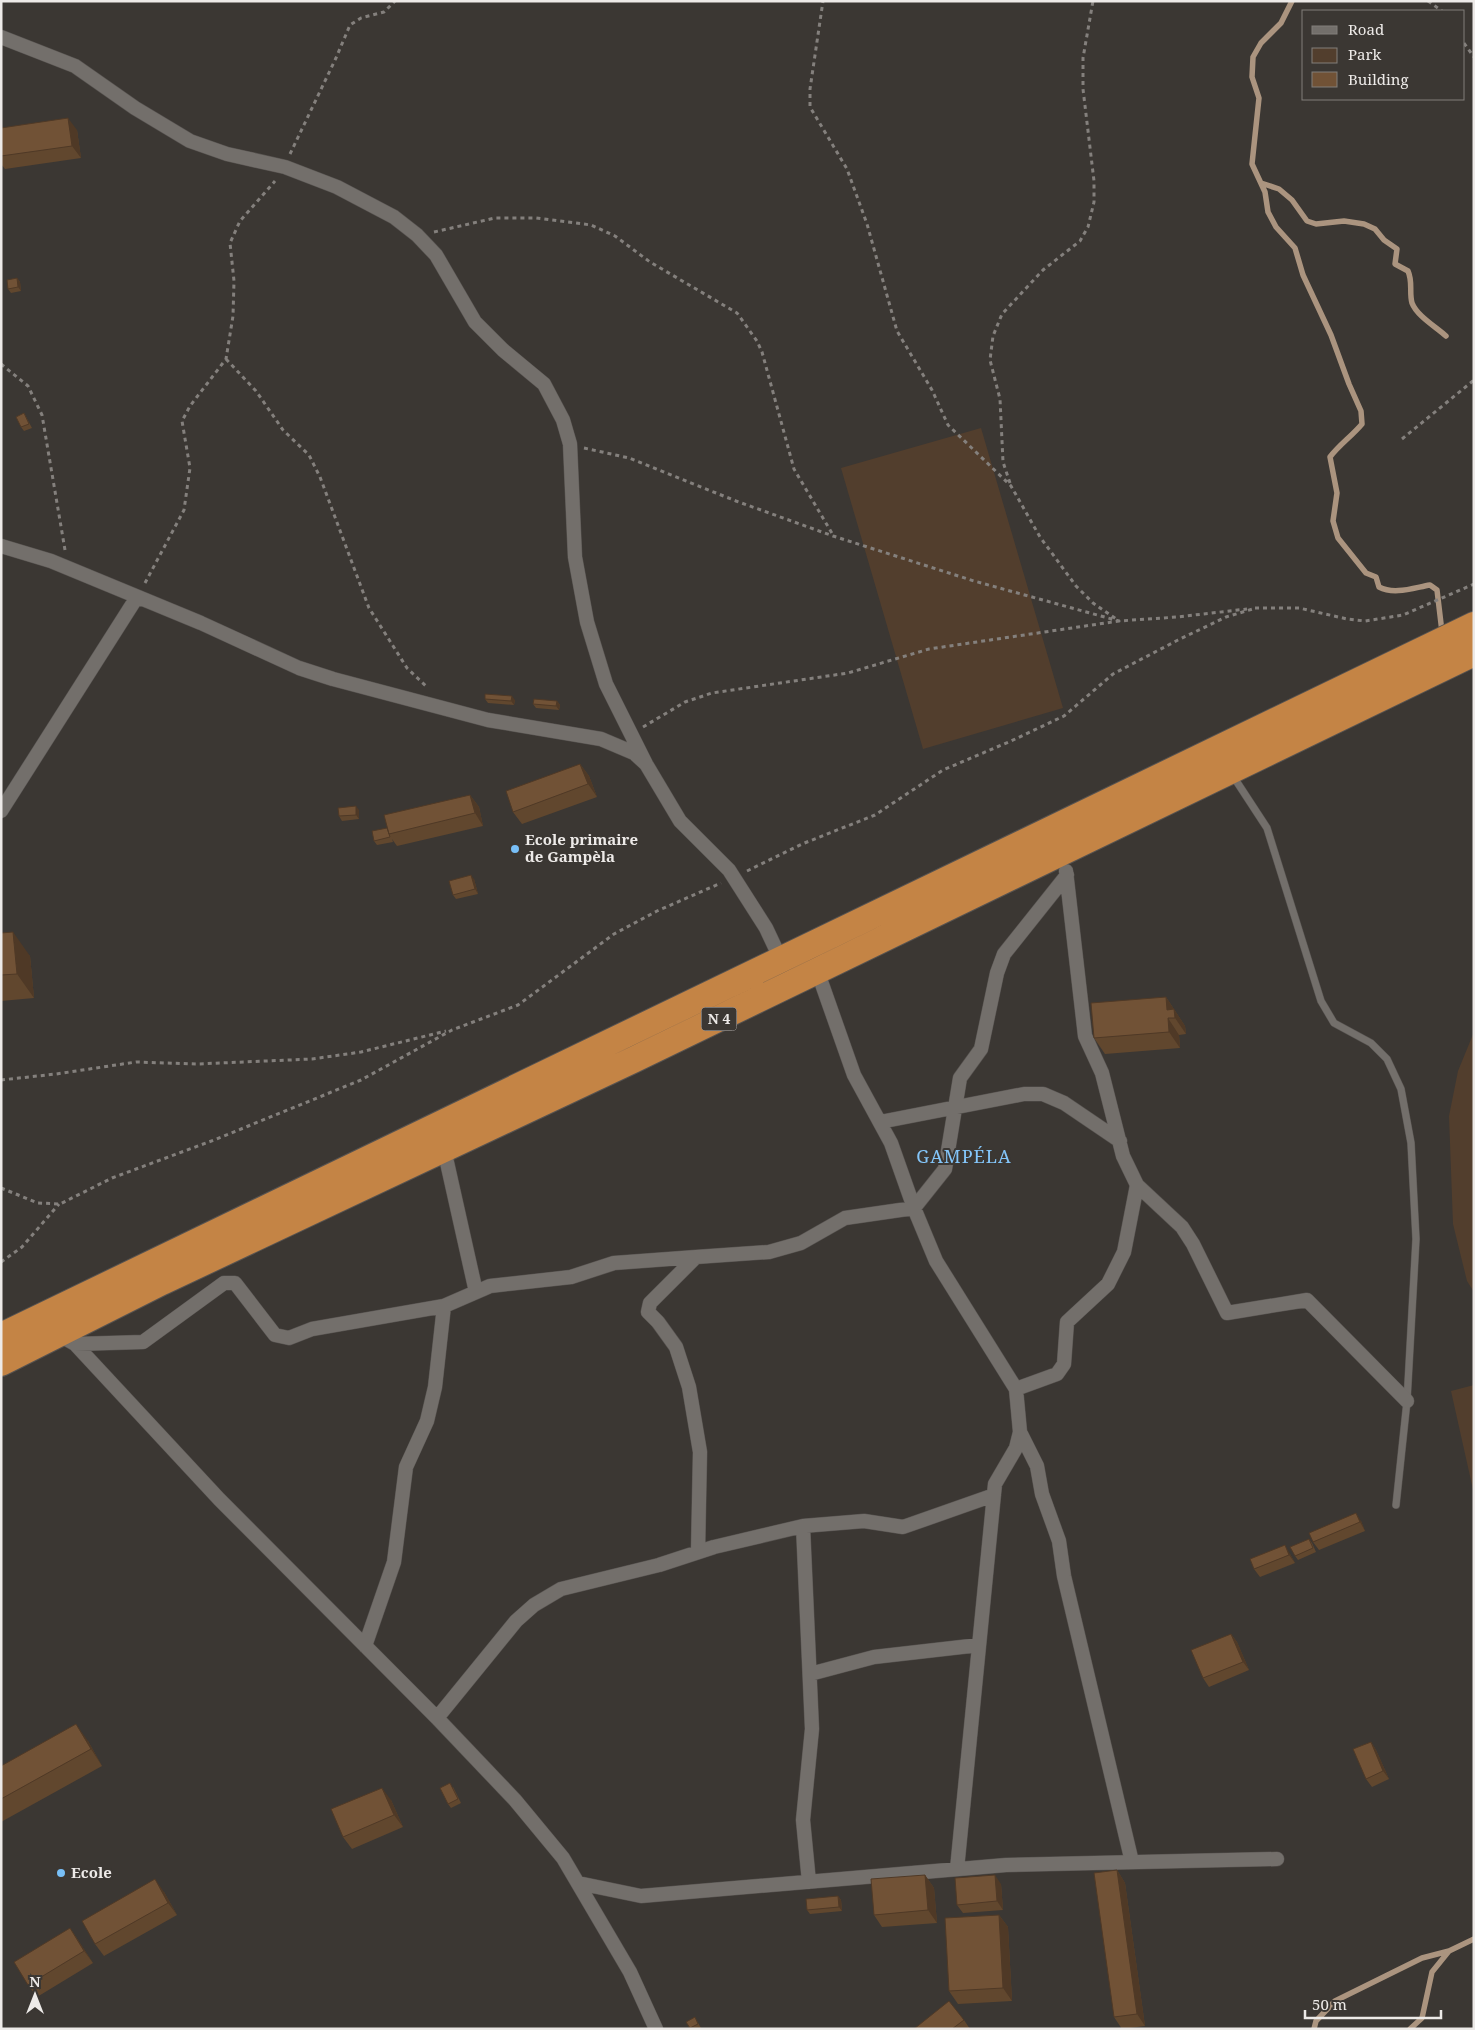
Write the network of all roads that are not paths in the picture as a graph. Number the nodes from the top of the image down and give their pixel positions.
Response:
1 (1, 37) edge
2 (1, 546) edge
3 (137, 597) junction
4 (1474, 625) edge
5 (1474, 653) edge
6 (646, 764) junction
7 (1230, 772) junction
8 (1, 811) edge
9 (1064, 863) junction
10 (781, 960) junction
11 (818, 970) junction
12 (954, 1108) junction
13 (880, 1122) junction
14 (1120, 1141) junction
15 (444, 1149) junction
16 (1137, 1185) junction
17 (914, 1208) junction
18 (696, 1257) junction
19 (476, 1292) junction
20 (444, 1306) junction
21 (1, 1336) edge
22 (67, 1340) junction
23 (1, 1363) edge
24 (1016, 1389) junction
25 (1407, 1401) junction
26 (1020, 1432) junction
27 (994, 1495) junction
28 (1396, 1505) dead end
29 (803, 1526) junction
30 (698, 1552) junction
31 (979, 1645) junction
32 (365, 1646) junction
33 (810, 1674) junction
34 (437, 1718) junction
35 (1276, 1859) dead end
36 (1132, 1862) junction
37 (957, 1869) junction
38 (809, 1882) junction
39 (578, 1883) junction
40 (656, 2029) edge

1 - 6 street
2 - 3 street
3 - 6 street
3 - 8 street
4 - 10 highway, N 4
5 - 7 highway, N 4
6 - 10 street
7 - 9 highway, N 4
7 - 25 lane
9 - 11 highway, N 4
9 - 12 street
9 - 14 street
10 - 21 highway, N 4
11 - 13 street
11 - 15 highway, N 4
12 - 13 street
12 - 14 street
12 - 17 street
13 - 17 street
14 - 16 street
15 - 19 street
15 - 22 highway, N 4
16 - 24 street
16 - 25 street
17 - 18 street
17 - 24 street
18 - 19 street
18 - 30 street
19 - 20 street
20 - 22 street
20 - 32 street
22 - 23 highway, N 4
22 - 32 street
24 - 26 street
25 - 28 lane
26 - 27 street
26 - 36 street
27 - 29 street
27 - 31 street
29 - 30 street
29 - 33 street
30 - 34 street
31 - 33 street
31 - 37 street
32 - 34 street
33 - 38 street
34 - 39 street
35 - 36 street
36 - 37 street
37 - 38 street
38 - 39 street
39 - 40 street

